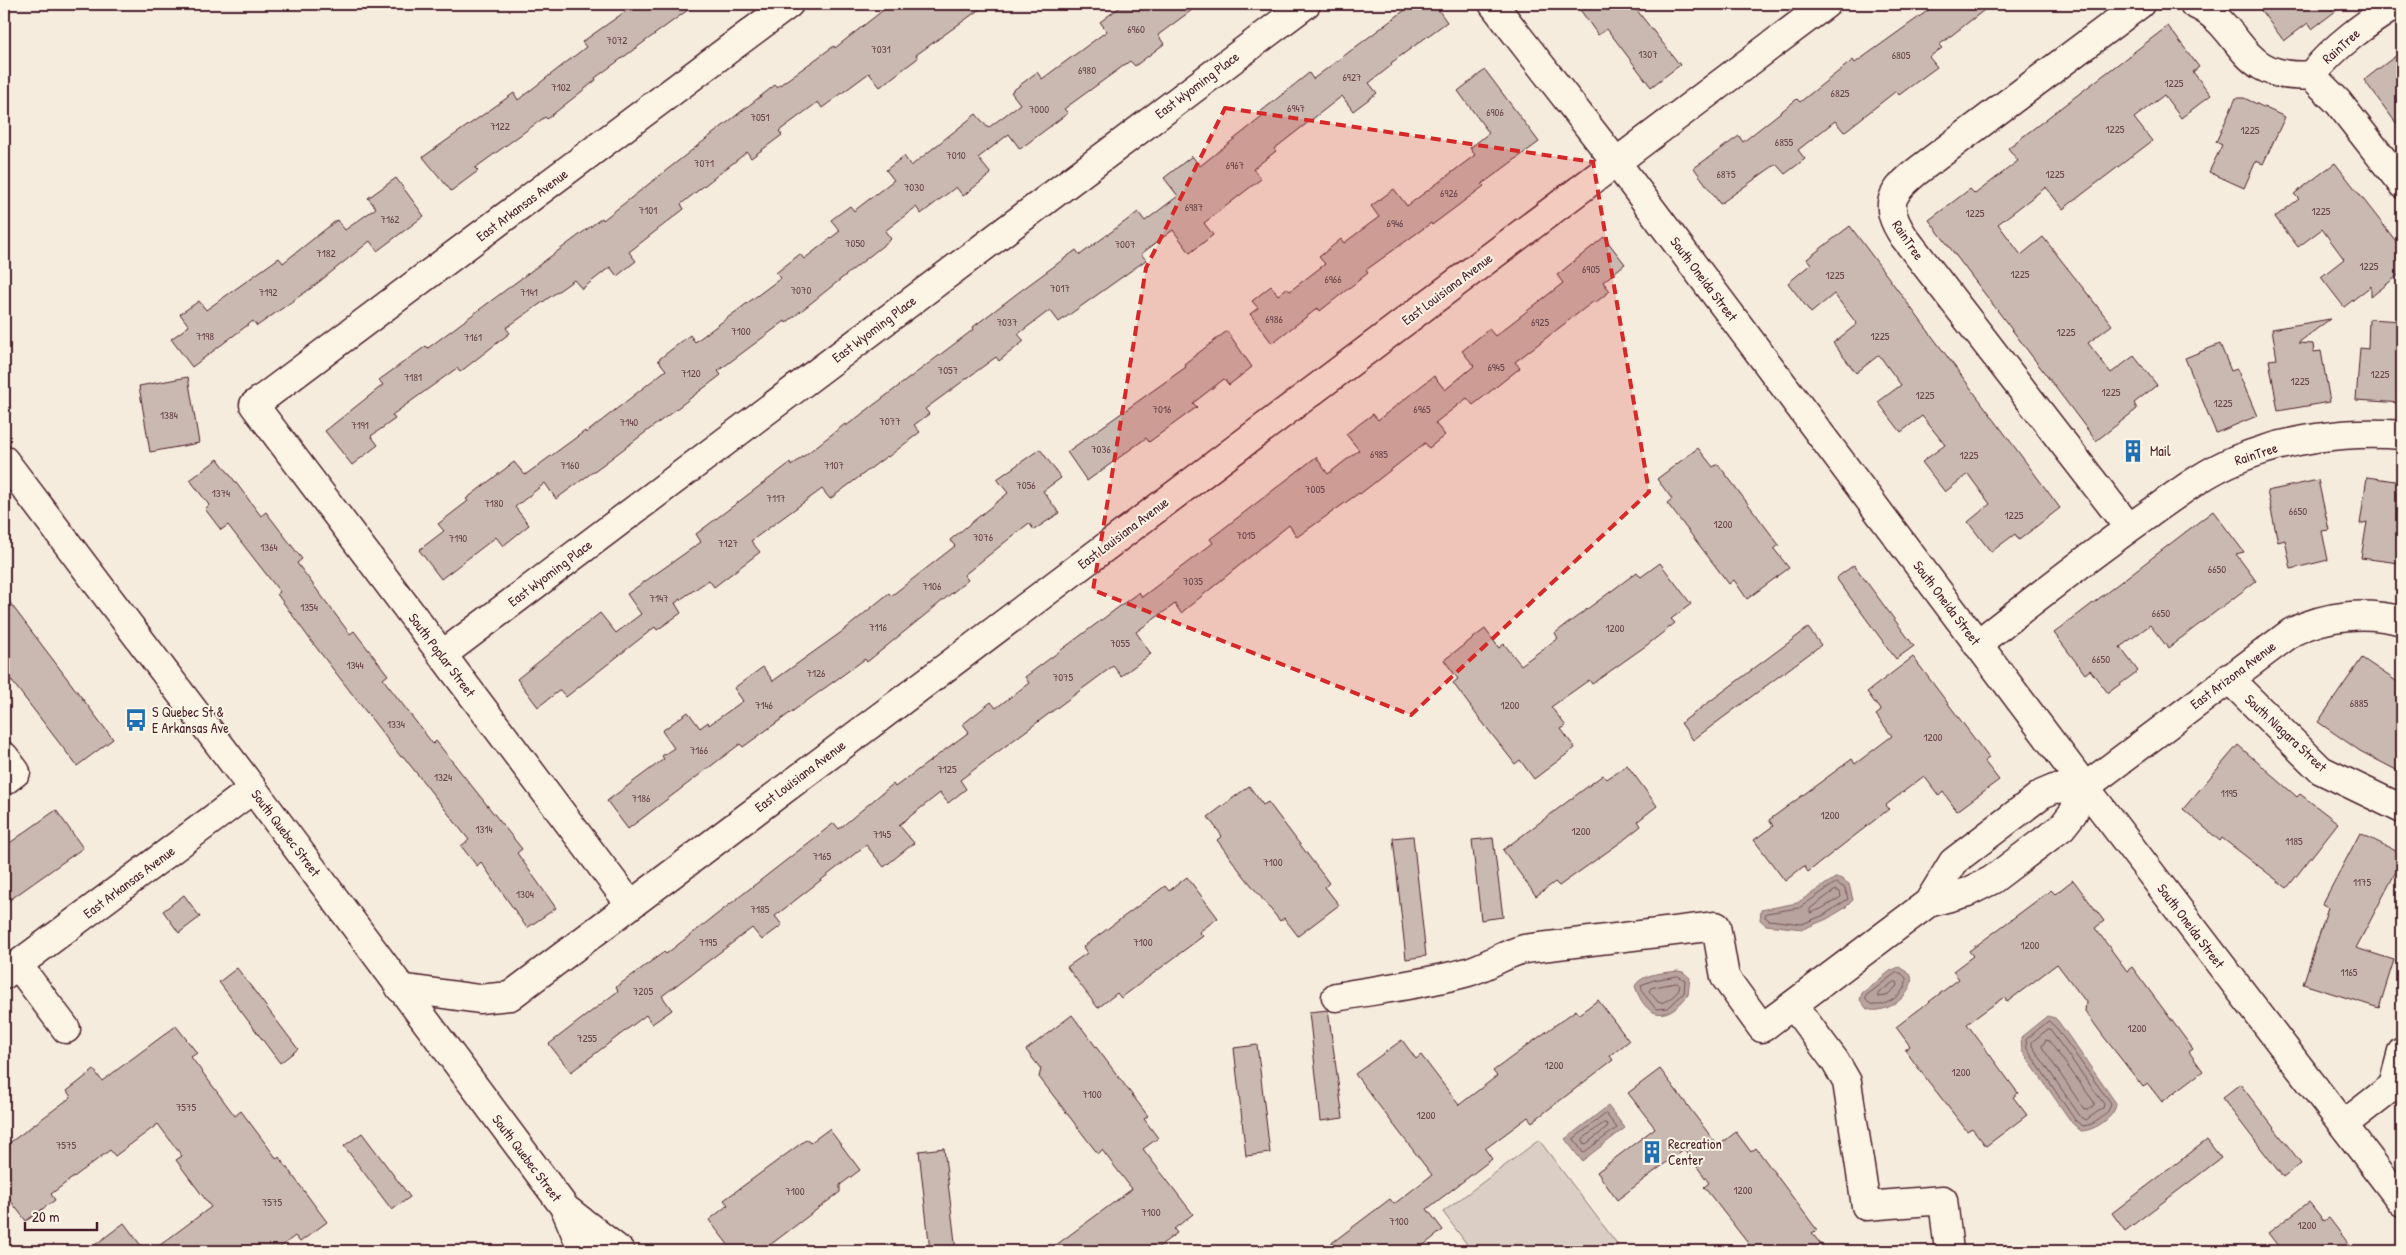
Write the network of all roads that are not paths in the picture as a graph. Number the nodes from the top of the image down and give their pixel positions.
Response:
1 (789, 4) edge
2 (1306, 4) edge
3 (1493, 4) edge
4 (1826, 4) edge
5 (2140, 4) edge
6 (2194, 4) edge
7 (2397, 4) edge
8 (2311, 75) junction
9 (1616, 162) junction
10 (2402, 184) edge
11 (254, 405) joint
12 (2402, 435) edge
13 (4, 460) edge
14 (2129, 528) junction
15 (2402, 621) edge
16 (1977, 644) junction
17 (442, 655) junction
18 (2228, 678) junction
19 (4, 756) edge
20 (4, 781) edge
21 (2085, 787) junction
22 (253, 789) junction
23 (2402, 809) edge
24 (1928, 903) junction
25 (630, 904) junction
26 (11, 970) edge
27 (400, 988) junction
28 (1336, 997) dead end
29 (1792, 1005) junction
30 (66, 1029) dead end
31 (2402, 1052) edge
32 (2343, 1125) junction
33 (2402, 1202) edge
34 (565, 1208) junction
35 (583, 1251) edge
36 (620, 1251) edge
37 (1949, 1251) edge

1 - 11 street, East Arkansas Avenue
2 - 17 street, East Wyoming Place
3 - 9 street, South Oneida Street
4 - 9 street, East Louisiana Avenue
5 - 14 street, RainTree
6 - 8 street, RainTree
7 - 8 street, RainTree
8 - 10 street, RainTree
9 - 16 street, South Oneida Street
9 - 25 street, East Louisiana Avenue
11 - 17 street, South Poplar Street
12 - 14 street, RainTree
13 - 22 street, South Quebec Street
14 - 16 street, RainTree
15 - 18 street, East Arizona Avenue
16 - 21 street, South Oneida Street
17 - 25 street, South Poplar Street
18 - 21 street, East Arizona Avenue
18 - 23 street, South Niagara Street
19 - 20 street
21 - 24 street
21 - 24 street
21 - 32 street, South Oneida Street
22 - 26 street, East Arkansas Avenue
22 - 27 street, South Quebec Street
24 - 29 street
25 - 27 street, East Louisiana Avenue
26 - 30 street
27 - 34 street, South Quebec Street
28 - 29 street
29 - 37 street
31 - 32 street
32 - 33 street, South Oneida Street
34 - 35 street, South Quebec Street
34 - 36 street, South Quebec Street

